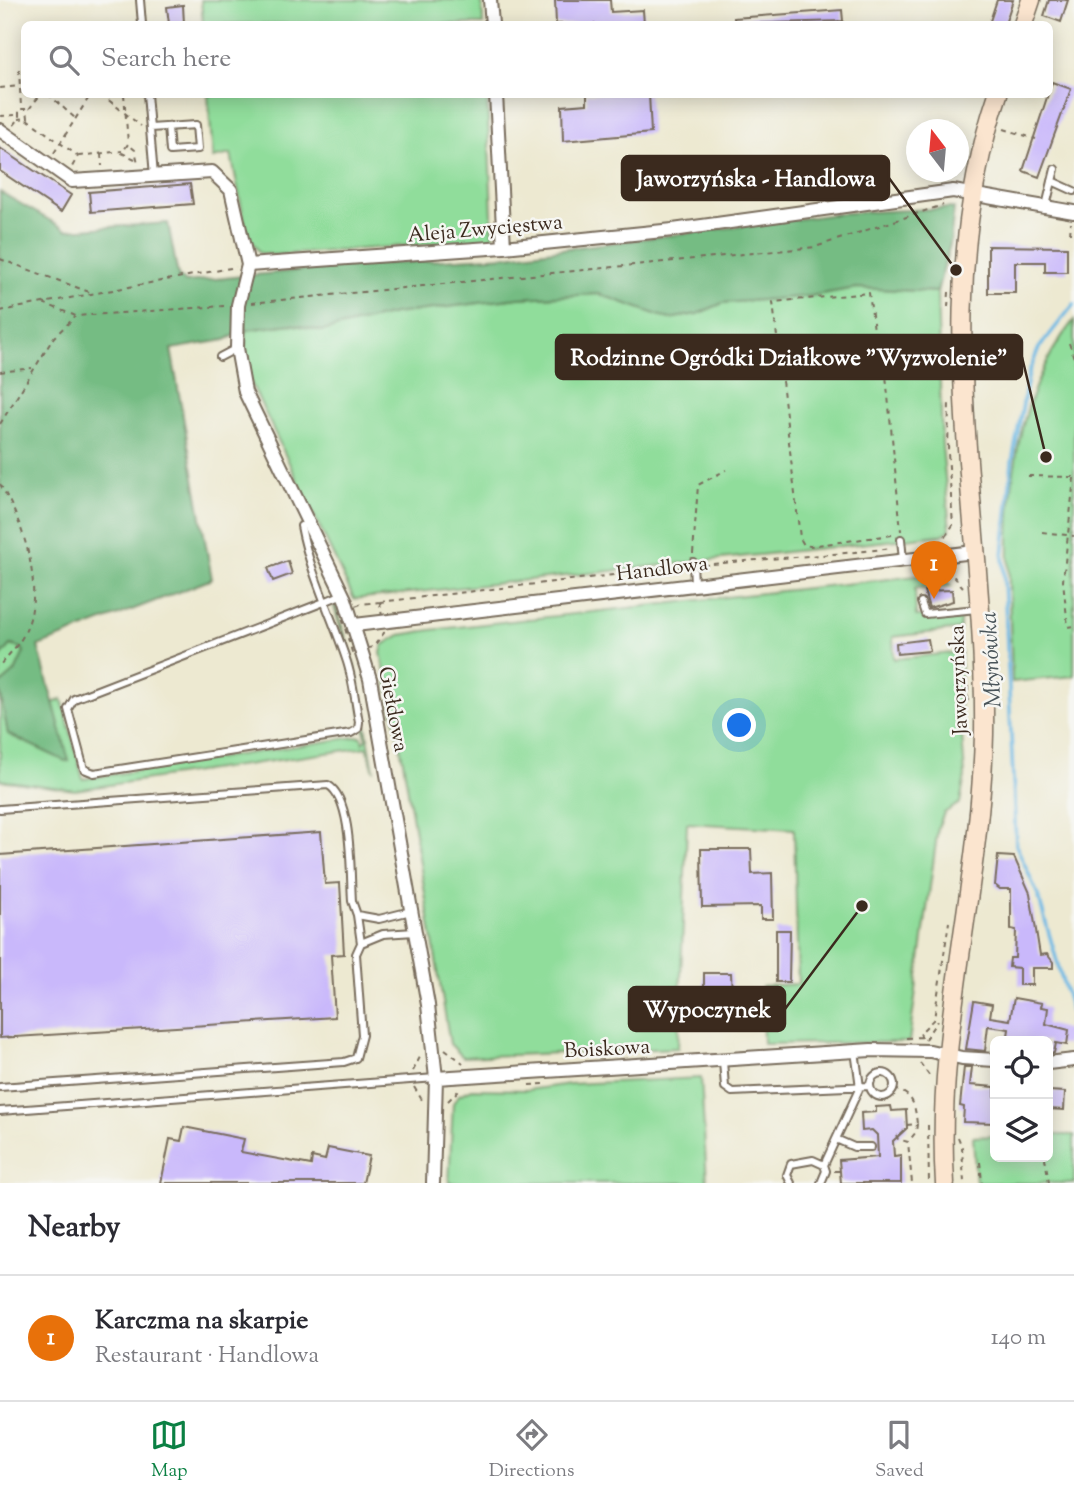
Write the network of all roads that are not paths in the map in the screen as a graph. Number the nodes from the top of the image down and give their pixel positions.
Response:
1 (140, 0) edge
2 (490, 0) edge
3 (1031, 0) edge
4 (142, 21) edge
5 (492, 21) edge
6 (1024, 21) edge
7 (147, 98) edge
8 (496, 98) edge
9 (994, 98) edge
10 (168, 127) junction
11 (0, 130) edge
12 (150, 130) junction
13 (1055, 169) dead end
14 (150, 176) junction
15 (1052, 181) junction
16 (1074, 191) edge
17 (974, 194) junction
18 (1046, 206) junction
19 (1074, 212) edge
20 (504, 247) junction
21 (244, 262) junction
22 (237, 348) junction
23 (220, 357) dead end
24 (305, 525) junction
25 (291, 530) dead end
26 (974, 552) junction
27 (693, 564) road end
28 (694, 584) junction
29 (343, 594) junction
30 (324, 602) junction
31 (921, 602) dead end
32 (972, 609) junction
33 (355, 625) junction
34 (0, 809) edge
35 (411, 911) junction
36 (357, 915) junction
37 (415, 932) junction
38 (361, 943) junction
39 (855, 1051) junction
40 (949, 1053) junction
41 (990, 1060) edge
42 (1074, 1060) edge
43 (723, 1061) junction
44 (1053, 1062) edge
45 (436, 1078) junction
46 (870, 1086) junction
47 (0, 1087) edge
48 (860, 1087) junction
49 (0, 1111) edge
50 (836, 1139) junction
51 (871, 1147) dead end
52 (824, 1165) junction
53 (433, 1183) edge
54 (791, 1183) edge
55 (821, 1183) edge
56 (945, 1183) edge

1 - 4 lane
2 - 5 street
3 - 6 street
7 - 12 lane
8 - 20 street
9 - 17 street, Jaworzyńska
10 - 10 lane
10 - 12 lane
11 - 14 street
12 - 14 lane
13 - 15 lane
14 - 21 street
15 - 16 lane
15 - 18 lane
17 - 18 street, Aleja Zwycięstwa
17 - 20 street, Aleja Zwycięstwa
17 - 26 street, Jaworzyńska
18 - 19 street, Aleja Zwycięstwa
20 - 21 street, Aleja Zwycięstwa
21 - 22 street, Giełdowa
22 - 23 lane
22 - 24 street, Giełdowa
24 - 25 lane
24 - 29 street, Giełdowa
24 - 30 lane
26 - 28 street, Handlowa
26 - 32 street, Jaworzyńska
27 - 28 lane
28 - 33 street, Handlowa
29 - 30 lane
29 - 33 street, Giełdowa
30 - 30 lane
31 - 32 lane
32 - 40 street, Jaworzyńska
33 - 35 street, Giełdowa
34 - 36 lane
35 - 36 lane
35 - 37 street, Giełdowa
36 - 38 lane
37 - 38 lane
37 - 45 street, Giełdowa
38 - 47 lane
39 - 40 street, Boiskowa
39 - 43 street, Boiskowa
39 - 48 lane
40 - 41 street, Boiskowa
40 - 56 street, Jaworzyńska
42 - 44 street
43 - 45 street, Boiskowa
43 - 48 lane
45 - 49 lane
45 - 53 street, Giełdowa
46 - 46 lane
46 - 48 lane
48 - 50 lane
50 - 51 lane
50 - 52 lane
52 - 54 lane
52 - 55 lane

